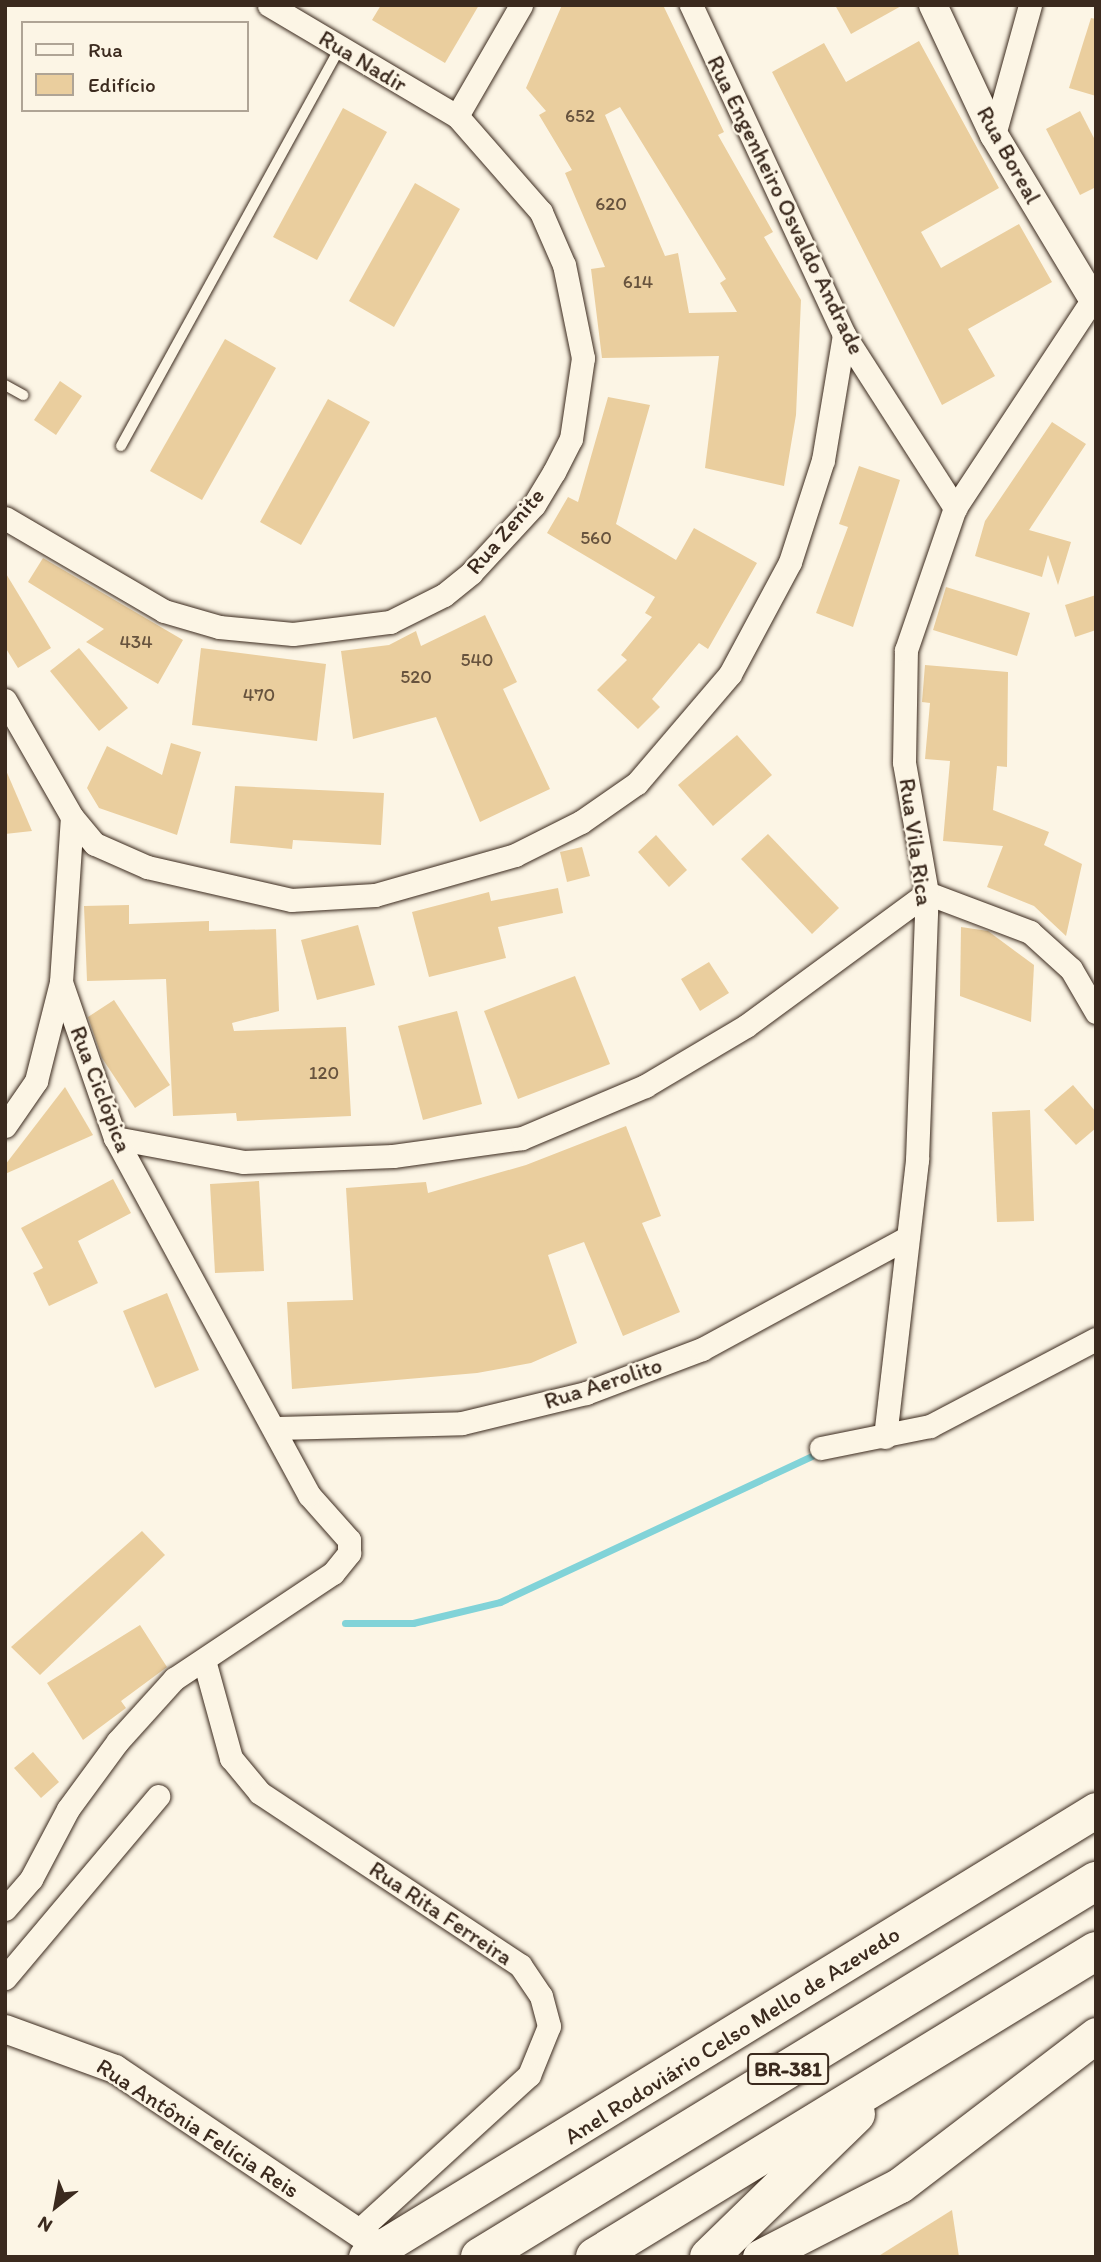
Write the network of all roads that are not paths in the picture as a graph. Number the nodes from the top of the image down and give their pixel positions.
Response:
1 (270, 5) edge
2 (521, 5) edge
3 (691, 5) edge
4 (933, 5) edge
5 (1030, 5) edge
6 (340, 47) junction
7 (457, 116) junction
8 (994, 135) junction
9 (1094, 297) edge
10 (844, 335) junction
11 (5, 385) edge
12 (23, 395) dead end
13 (121, 446) dead end
14 (955, 508) junction
15 (5, 518) edge
16 (5, 700) edge
17 (72, 817) junction
18 (927, 893) junction
19 (61, 982) junction
20 (1096, 1012) edge
21 (5, 1126) edge
22 (115, 1138) junction
23 (903, 1240) junction
24 (1096, 1339) edge
25 (277, 1428) junction
26 (885, 1437) junction
27 (821, 1448) dead end
28 (204, 1660) junction
29 (158, 1796) dead end
30 (1092, 1810) edge
31 (1096, 1881) edge
32 (5, 1909) edge
33 (1096, 1951) edge
34 (5, 1978) edge
35 (5, 2029) edge
36 (1096, 2035) edge
37 (908, 2063) junction
38 (368, 2245) edge
39 (480, 2257) edge
40 (595, 2257) edge
41 (709, 2257) edge
42 (760, 2257) edge

1 - 6 street, Rua Nadir
2 - 7 street
3 - 10 street, Rua Engenheiro Osvaldo Andrade
4 - 8 street, Rua Boreal
5 - 8 street
6 - 7 street, Rua Nadir
6 - 13 lane
7 - 15 street, Rua Zenite
8 - 9 street, Rua Boreal
9 - 14 street, Rua Vila Rica
10 - 14 street, Rua Engenheiro Osvaldo Andrade
10 - 17 street
11 - 12 lane
14 - 18 street, Rua Vila Rica
16 - 17 street
17 - 19 street, Rua Ciclópica
18 - 20 street
18 - 22 street
18 - 23 street, Rua Vila Rica
19 - 21 street
19 - 22 street, Rua Ciclópica
22 - 25 street, Rua Ciclópica
23 - 25 street, Rua Aerolito
23 - 26 street, Rua Vila Rica
24 - 26 street
25 - 28 street, Rua Ciclópica
26 - 27 street
28 - 32 street, Rua Ciclópica
28 - 38 street, Rua Rita Ferreira
29 - 34 street
30 - 38 main road, Anel Rodoviário Celso Mello de Azevedo
31 - 39 highway, BR-381
33 - 37 highway, BR-381
35 - 38 street, Rua Antônia Felícia Reis
36 - 42 main road
37 - 40 highway, BR-381
37 - 41 highway

